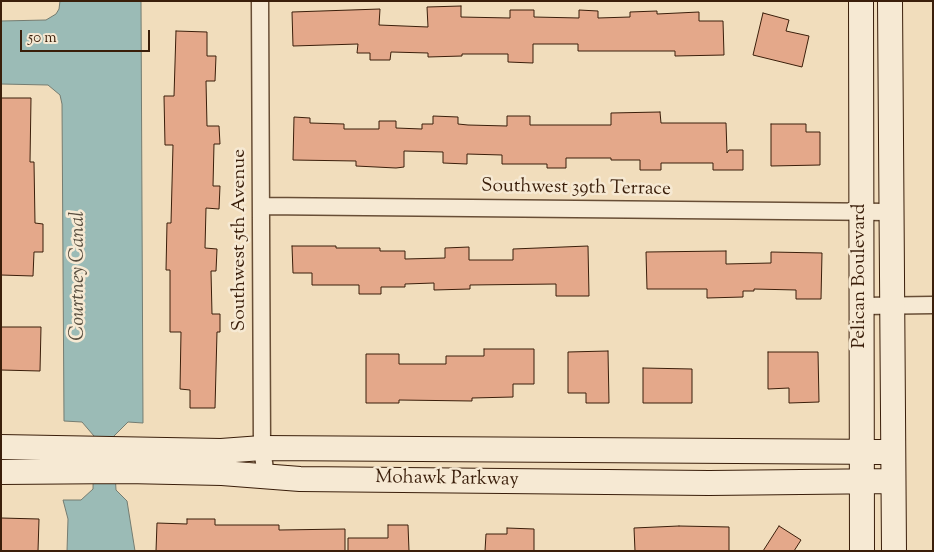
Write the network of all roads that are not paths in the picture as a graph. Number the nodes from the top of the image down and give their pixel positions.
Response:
1 (260, 1) edge
2 (861, 1) edge
3 (890, 1) edge
4 (261, 206) junction
5 (862, 211) junction
6 (890, 212) junction
7 (891, 305) junction
8 (933, 305) edge
9 (862, 306) junction
10 (1, 447) edge
11 (262, 448) junction
12 (862, 452) junction
13 (893, 452) junction
14 (222, 462) junction
15 (1, 472) edge
16 (266, 477) junction
17 (893, 480) junction
18 (861, 481) junction
19 (862, 551) edge
20 (894, 551) edge

1 - 4 street, Southwest 5th Avenue
2 - 5 street, Pelican Boulevard
3 - 6 street, Pelican Boulevard
4 - 5 street, Southwest 39th Terrace
4 - 11 street, Southwest 5th Avenue
5 - 6 street, Southwest 39th Terrace
5 - 9 street, Pelican Boulevard
6 - 7 street, Pelican Boulevard
7 - 8 street
7 - 9 street
7 - 13 street, Pelican Boulevard
9 - 12 street, Pelican Boulevard
10 - 14 street, Mohawk Parkway
11 - 12 street, Mohawk Parkway
11 - 14 street, Mohawk Parkway
11 - 16 street, Southwest 5th Avenue
12 - 13 street, Mohawk Parkway
12 - 18 street, Pelican Boulevard
13 - 17 street, Pelican Boulevard
14 - 15 street, Mohawk Parkway
14 - 16 street, Mohawk Parkway
16 - 18 street, Mohawk Parkway
17 - 18 street, Mohawk Parkway
17 - 20 street, Pelican Boulevard
18 - 19 street, Pelican Boulevard

